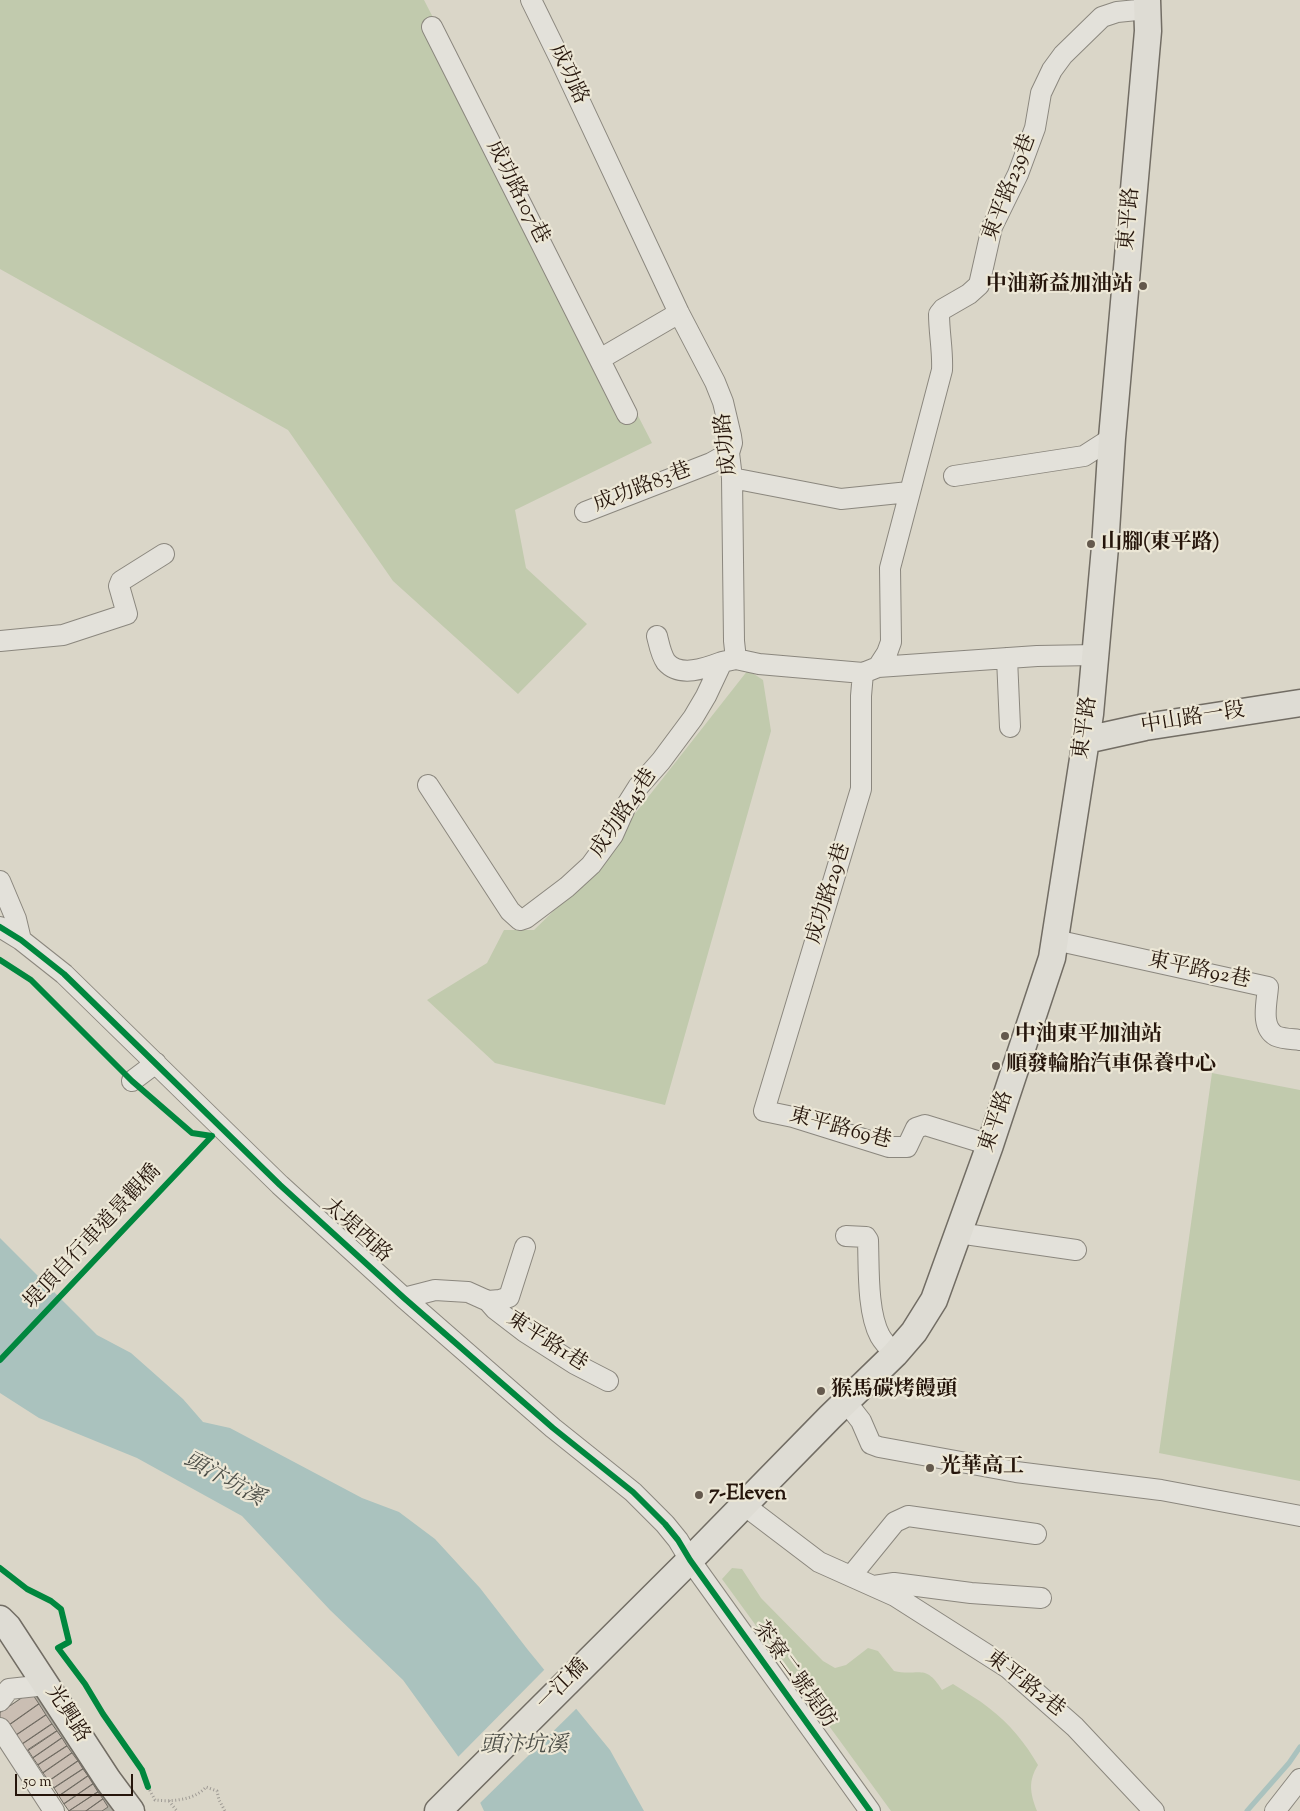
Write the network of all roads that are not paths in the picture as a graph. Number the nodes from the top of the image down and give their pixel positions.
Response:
1 (531, 0) edge
2 (1147, 5) edge
3 (432, 27) dead end
4 (679, 313) junction
5 (600, 359) junction
6 (627, 414) dead end
7 (1112, 438) junction
8 (729, 453) junction
9 (978, 462) dead end
10 (954, 476) dead end
11 (732, 478) junction
12 (909, 492) junction
13 (585, 512) dead end
14 (164, 554) dead end
15 (657, 636) dead end
16 (0, 641) edge
17 (1096, 655) junction
18 (1007, 658) junction
19 (729, 661) junction
20 (871, 670) junction
21 (1300, 703) edge
22 (1010, 727) dead end
23 (1086, 740) junction
24 (428, 785) dead end
25 (0, 881) edge
26 (0, 927) edge
27 (20, 940) junction
28 (1055, 940) junction
29 (1300, 1040) edge
30 (156, 1063) junction
31 (132, 1081) dead end
32 (764, 1111) joint
33 (990, 1145) junction
34 (958, 1233) junction
35 (846, 1236) dead end
36 (525, 1247) dead end
37 (1076, 1250) dead end
38 (404, 1298) junction
39 (488, 1301) junction
40 (894, 1354) junction
41 (608, 1381) dead end
42 (847, 1402) junction
43 (744, 1505) junction
44 (1300, 1516) edge
45 (1036, 1534) dead end
46 (690, 1560) junction
47 (851, 1576) junction
48 (872, 1586) junction
49 (1041, 1598) dead end
50 (0, 1619) edge
51 (46, 1685) junction
52 (0, 1701) edge
53 (0, 1728) edge
54 (1300, 1779) edge
55 (54, 1811) edge
56 (131, 1811) edge
57 (438, 1811) edge
58 (870, 1811) edge
59 (1154, 1811) edge
60 (1275, 1811) edge

1 - 4 street, 成功路
2 - 7 main road, 東平路
2 - 12 street, 東平路239巷
3 - 5 street, 成功路107巷
4 - 5 street
4 - 8 street, 成功路
5 - 6 street, 成功路107巷
7 - 9 street
7 - 10 street
7 - 17 main road, 東平路
8 - 11 street, 成功路
8 - 13 street, 成功路83巷
11 - 12 street
11 - 19 street, 成功路
12 - 20 street, 東平路239巷
14 - 16 street
15 - 19 street
17 - 18 street
17 - 23 main road, 東平路
18 - 20 street
18 - 22 street
19 - 20 street
19 - 24 street, 成功路45巷
20 - 32 street, 成功路29巷
21 - 23 main road, 中山路一段
23 - 28 main road, 東平路
25 - 27 street
26 - 27 street, 太堤西路
27 - 30 street, 太堤西路
28 - 29 street, 東平路92巷
28 - 33 main road, 東平路
30 - 31 street
30 - 38 street, 太堤西路
32 - 33 street, 東平路69巷
33 - 34 main road, 東平路
34 - 37 street
34 - 40 main road, 東平路
35 - 40 street
36 - 39 street, 東平路1巷
38 - 39 street, 東平路1巷
38 - 46 street, 太堤西路
39 - 41 street, 東平路1巷
40 - 42 main road, 東平路
42 - 43 main road, 東平路
42 - 44 street
43 - 46 main road, 東平路
43 - 47 street, 東平路2巷
45 - 47 street
46 - 57 main road, 一江橋
46 - 58 street, 茶寮二號堤防
47 - 48 street, 東平路2巷
48 - 49 street
48 - 59 street, 東平路2巷
50 - 51 main road, 光興路
51 - 52 street
51 - 56 main road, 光興路
53 - 55 street
54 - 60 street

